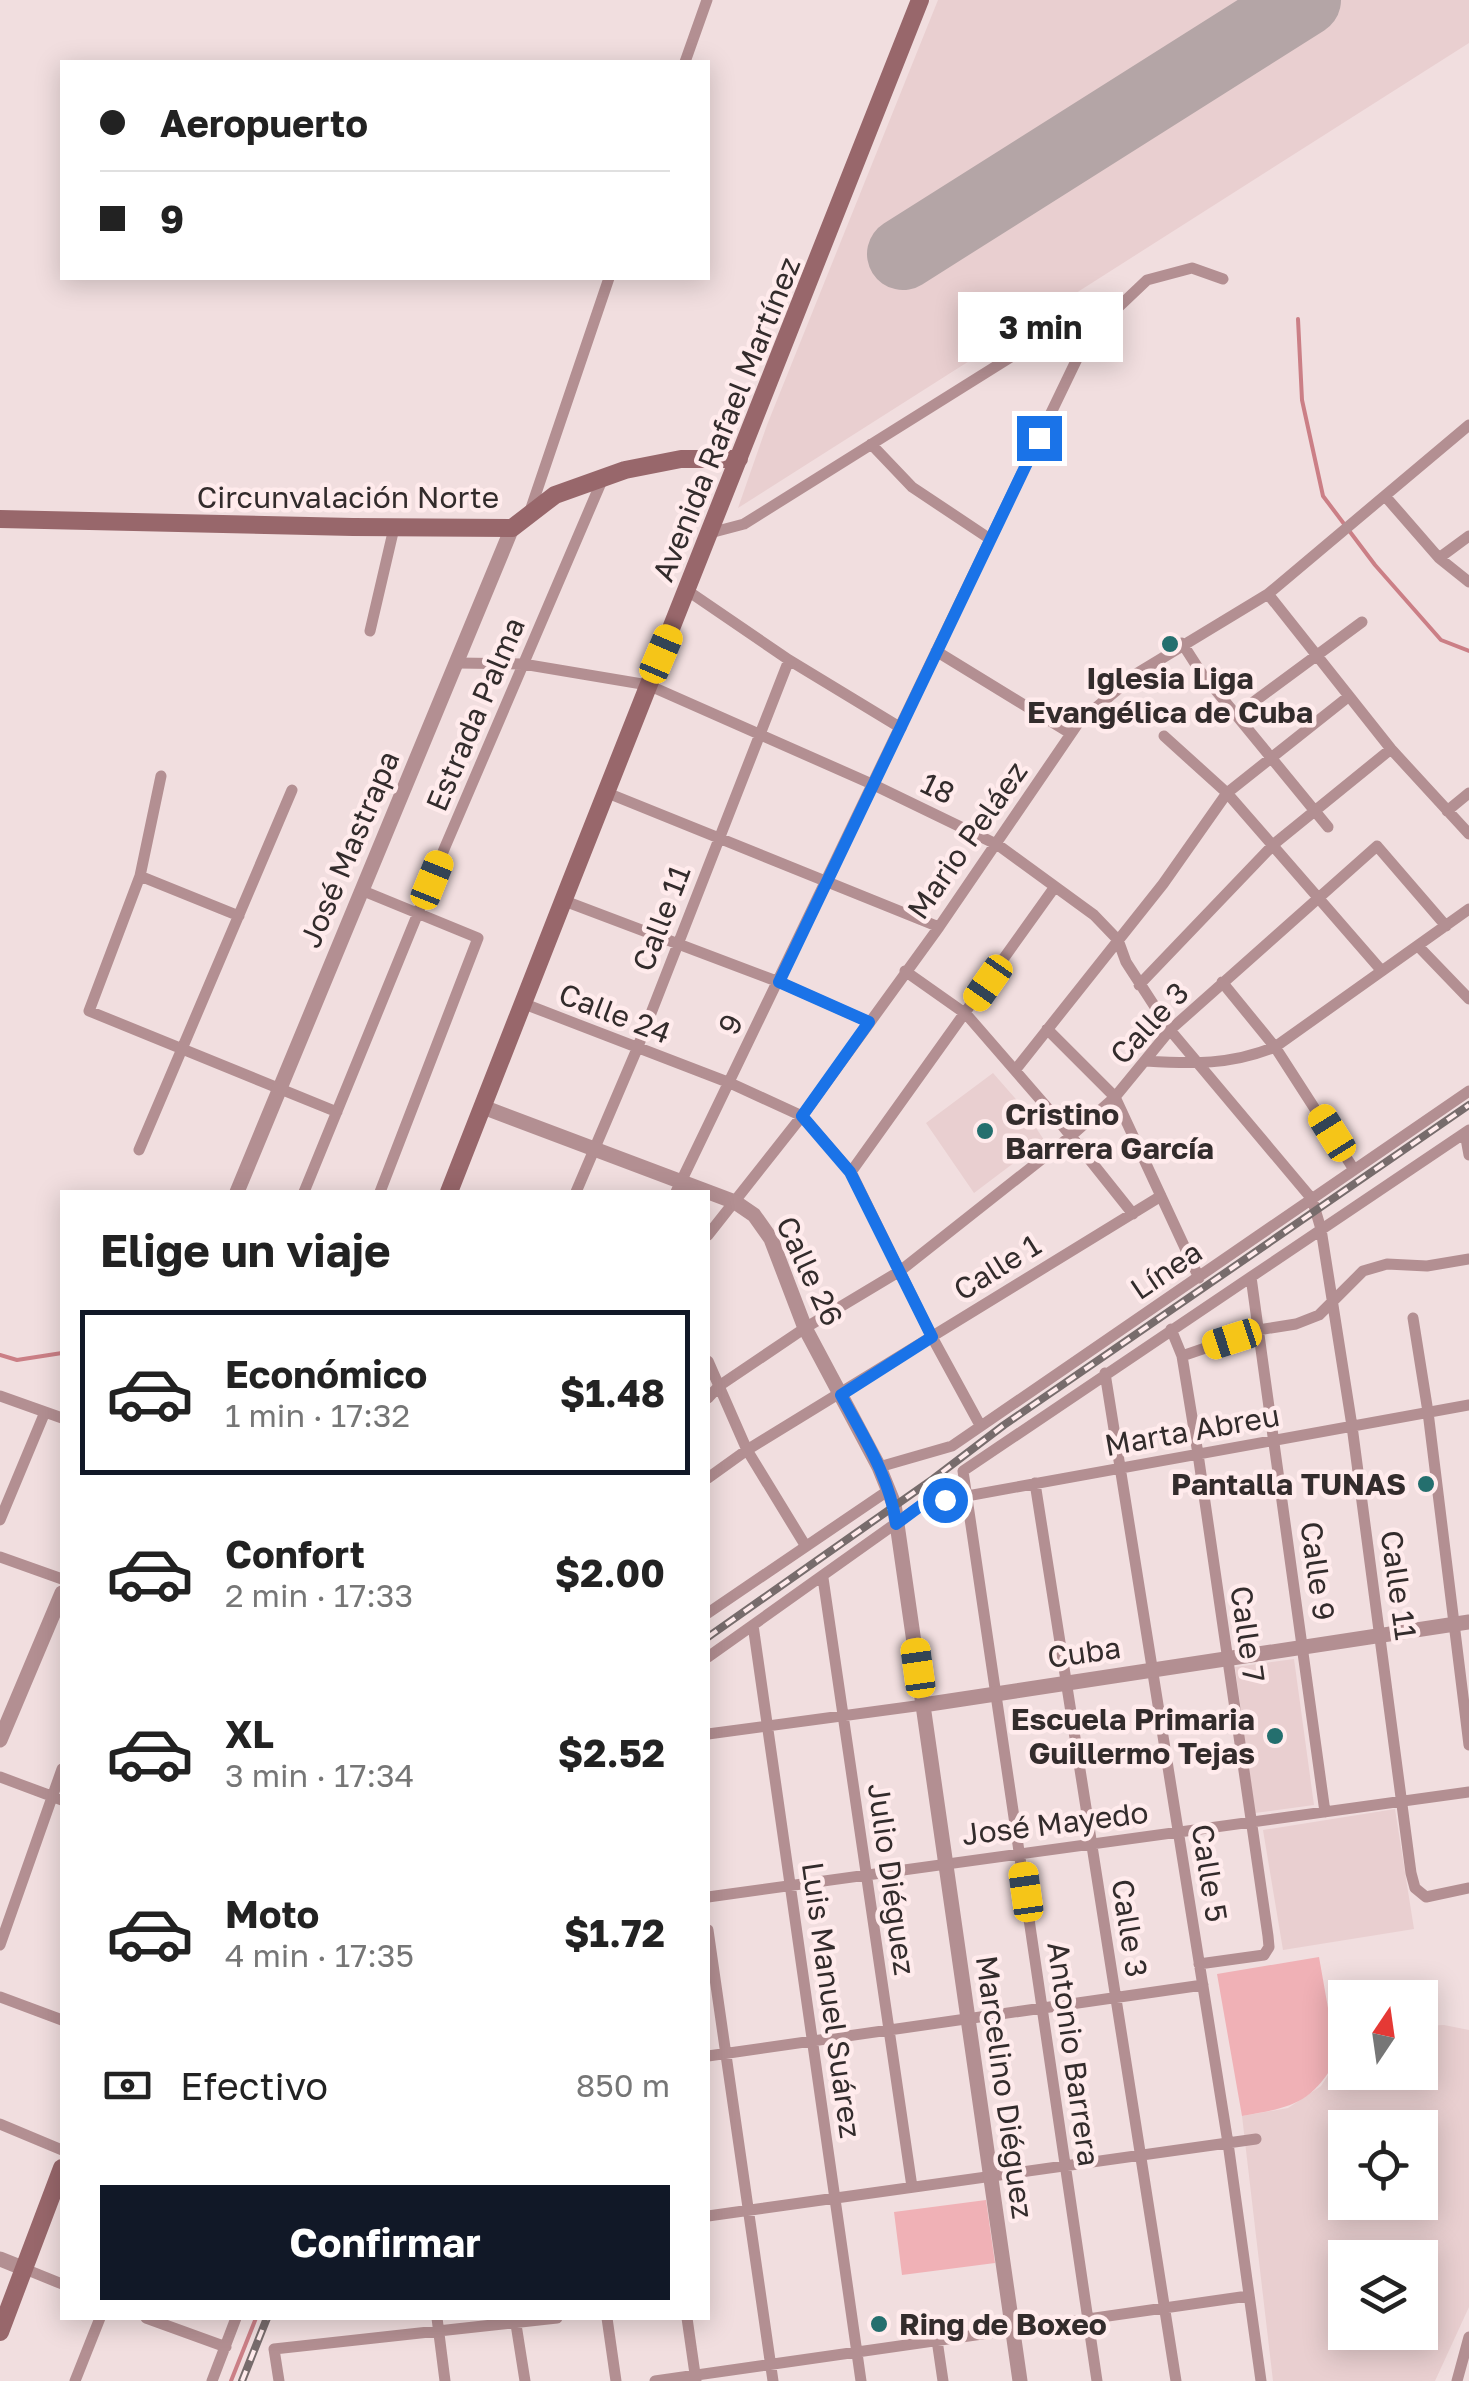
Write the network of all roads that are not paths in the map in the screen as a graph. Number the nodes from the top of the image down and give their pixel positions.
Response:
1 (706, 0) edge
2 (920, 0) edge
3 (686, 60) edge
4 (1223, 279) dead end
5 (608, 280) edge
6 (1088, 336) junction
7 (1469, 425) edge
8 (872, 444) junction
9 (739, 459) junction
10 (603, 478) junction
11 (1385, 496) junction
12 (530, 511) junction
13 (0, 519) edge
14 (394, 528) junction
15 (512, 528) junction
16 (710, 532) junction
17 (1469, 536) edge
18 (990, 539) junction
19 (1439, 558) junction
20 (1469, 582) edge
21 (688, 591) junction
22 (1268, 594) junction
23 (1362, 622) dead end
24 (370, 631) dead end
25 (1182, 643) junction
26 (936, 652) junction
27 (1318, 656) junction
28 (790, 660) junction
29 (458, 663) junction
30 (523, 664) junction
31 (648, 685) junction
32 (1348, 697) junction
33 (1236, 715) junction
34 (901, 728) junction
35 (1070, 733) junction
36 (758, 736) junction
37 (1164, 736) dead end
38 (1391, 749) junction
39 (1269, 758) junction
40 (161, 776) dead end
41 (874, 785) junction
42 (292, 790) dead end
43 (605, 792) junction
44 (1227, 793) junction
45 (1469, 794) edge
46 (1313, 811) junction
47 (1446, 812) junction
48 (1328, 827) dead end
49 (1469, 834) edge
50 (719, 837) junction
51 (1274, 844) junction
52 (998, 845) junction
53 (140, 876) junction
54 (826, 883) junction
55 (1054, 888) junction
56 (361, 890) junction
57 (1318, 898) junction
58 (562, 900) junction
59 (1469, 909) edge
60 (418, 913) junction
61 (239, 916) junction
62 (1446, 926) junction
63 (939, 927) junction
64 (1118, 940) junction
65 (677, 944) junction
66 (1418, 946) junction
67 (1381, 970) junction
68 (905, 972) junction
69 (779, 982) junction
70 (1222, 982) junction
71 (1139, 985) junction
72 (1469, 998) edge
73 (522, 1003) junction
74 (966, 1014) junction
75 (869, 1022) junction
76 (1047, 1029) junction
77 (1170, 1030) junction
78 (1274, 1047) junction
79 (636, 1049) junction
80 (183, 1050) junction
81 (1146, 1062) junction
82 (1200, 1064) junction
83 (1016, 1069) junction
84 (730, 1082) junction
85 (279, 1089) junction
86 (1469, 1091) edge
87 (1115, 1097) junction
88 (482, 1106) junction
89 (337, 1112) junction
90 (802, 1116) junction
91 (1467, 1132) edge
92 (1071, 1136) junction
93 (594, 1148) junction
94 (139, 1150) dead end
95 (1469, 1155) edge
96 (1352, 1168) junction
97 (850, 1172) junction
98 (678, 1187) edge
99 (238, 1190) edge
100 (305, 1190) edge
101 (381, 1190) edge
102 (450, 1190) edge
103 (577, 1190) edge
104 (710, 1195) edge
105 (1162, 1196) junction
106 (1312, 1199) junction
107 (736, 1202) junction
108 (1133, 1214) junction
109 (1320, 1229) junction
110 (710, 1233) edge
111 (1469, 1259) edge
112 (900, 1271) junction
113 (1199, 1278) junction
114 (1250, 1278) junction
115 (1333, 1299) junction
116 (1413, 1318) dead end
117 (805, 1328) junction
118 (1171, 1330) junction
119 (1258, 1330) junction
120 (932, 1337) junction
121 (1182, 1356) junction
122 (710, 1366) edge
123 (1105, 1372) junction
124 (719, 1386) junction
125 (841, 1395) junction
126 (0, 1396) edge
127 (710, 1396) edge
128 (1469, 1405) edge
129 (44, 1412) junction
130 (1428, 1412) junction
131 (60, 1417) edge
132 (980, 1425) junction
133 (1352, 1426) junction
134 (1274, 1440) junction
135 (746, 1450) junction
136 (1198, 1454) junction
137 (879, 1467) junction
138 (1118, 1469) junction
139 (710, 1477) edge
140 (1034, 1483) junction
141 (6, 1491) edge
142 (967, 1496) junction
143 (891, 1497) junction
144 (0, 1520) edge
145 (896, 1524) junction
146 (805, 1545) junction
147 (0, 1558) edge
148 (60, 1578) edge
149 (822, 1578) junction
150 (60, 1598) edge
151 (710, 1612) edge
152 (1461, 1623) edge
153 (753, 1625) junction
154 (1381, 1636) junction
155 (1304, 1647) junction
156 (710, 1656) edge
157 (1226, 1658) junction
158 (1151, 1670) junction
159 (1066, 1683) junction
160 (996, 1694) junction
161 (923, 1704) junction
162 (843, 1716) junction
163 (768, 1727) junction
164 (710, 1734) edge
165 (0, 1740) edge
166 (1469, 1746) edge
167 (0, 1777) edge
168 (1469, 1792) edge
169 (57, 1798) edge
170 (1403, 1801) junction
171 (1325, 1812) junction
172 (1250, 1822) junction
173 (1179, 1832) junction
174 (1092, 1844) junction
175 (1020, 1852) junction
176 (946, 1863) junction
177 (867, 1874) junction
178 (790, 1885) junction
179 (1469, 1888) edge
180 (710, 1896) edge
181 (0, 1944) edge
182 (710, 1944) edge
183 (1199, 1964) junction
184 (1203, 1985) junction
185 (0, 1997) edge
186 (1116, 1998) junction
187 (1042, 2008) junction
188 (60, 2019) edge
189 (968, 2019) junction
190 (889, 2030) junction
191 (812, 2041) junction
192 (725, 2053) junction
193 (710, 2056) edge
194 (0, 2124) edge
195 (1256, 2139) dead end
196 (1228, 2143) junction
197 (60, 2149) edge
198 (1140, 2154) junction
199 (1066, 2165) junction
200 (60, 2173) edge
201 (990, 2175) junction
202 (912, 2187) junction
203 (835, 2198) junction
204 (748, 2211) junction
205 (710, 2216) edge
206 (0, 2259) edge
207 (25, 2268) junction
208 (60, 2283) edge
209 (1248, 2296) junction
210 (1164, 2308) junction
211 (1088, 2319) junction
212 (99, 2320) edge
213 (152, 2320) edge
214 (235, 2320) edge
215 (437, 2320) edge
216 (516, 2320) edge
217 (607, 2320) edge
218 (687, 2320) edge
219 (1012, 2330) junction
220 (0, 2332) edge
221 (439, 2332) junction
222 (1469, 2336) edge
223 (937, 2340) junction
224 (226, 2346) junction
225 (857, 2352) junction
226 (770, 2364) junction
227 (695, 2378) edge
228 (74, 2381) edge
229 (212, 2381) edge
230 (279, 2381) edge
231 (445, 2381) edge
232 (525, 2381) edge
233 (616, 2381) edge
234 (655, 2381) edge
235 (773, 2381) edge
236 (861, 2381) edge
237 (943, 2381) edge
238 (1020, 2381) edge
239 (1097, 2381) edge
240 (1176, 2381) edge
241 (1261, 2381) edge
242 (1457, 2381) edge

1 - 3 street
2 - 9 main road, Avenida Rafael Martínez
4 - 6 street
5 - 12 street
6 - 8 street
6 - 18 street, 9
7 - 11 street, Mario Peláez
8 - 16 street
8 - 18 street
9 - 10 main road, Circunvalación Norte
9 - 16 main road, Avenida Rafael Martínez
10 - 12 main road, Circunvalación Norte
10 - 30 street, Estrada Palma
11 - 19 street
11 - 22 street, Mario Peláez
12 - 15 main road, Circunvalación Norte
13 - 14 main road, Circunvalación Norte
14 - 15 main road, Circunvalación Norte
14 - 24 street
15 - 29 street, José Mastrapa
16 - 21 main road, Avenida Rafael Martínez
17 - 19 street
18 - 26 street, 9
19 - 20 street
21 - 28 street
21 - 31 main road, Avenida Rafael Martínez
22 - 25 street, Mario Peláez
22 - 27 street
23 - 27 street
25 - 33 street
25 - 35 street, Mario Peláez
26 - 34 street, 9
26 - 35 street
27 - 32 street
27 - 33 street
28 - 34 street
28 - 36 street, Calle 11
29 - 30 street, 18
29 - 56 street, José Mastrapa
30 - 31 street, 18
30 - 60 street, Estrada Palma
31 - 36 street, 18
31 - 43 main road, Avenida Rafael Martínez
32 - 38 street
32 - 39 street
33 - 39 street
34 - 41 street, 9
35 - 52 street, Mario Peláez
36 - 41 street, 18
36 - 50 street, Calle 11
37 - 44 street
38 - 46 street
38 - 47 street
39 - 44 street
39 - 46 street
40 - 53 street
41 - 52 street, 18
41 - 54 street, 9
42 - 61 street
43 - 50 street
43 - 58 main road, Avenida Rafael Martínez
44 - 51 street
44 - 64 street
45 - 47 street
46 - 48 street
46 - 51 street
47 - 49 street
50 - 54 street
50 - 65 street, Calle 11
51 - 57 street
51 - 71 street
52 - 55 street, 18
52 - 63 street, Mario Peláez
53 - 61 street
53 - 80 street
54 - 63 street
54 - 69 street, 9
55 - 64 street, 18
55 - 74 street
56 - 60 street
56 - 85 street, José Mastrapa
57 - 62 street, Calle 3
57 - 67 street
57 - 70 street, Calle 3
58 - 65 street
58 - 73 main road, Avenida Rafael Martínez
59 - 62 street
60 - 89 street, Estrada Palma
60 - 101 street
61 - 80 street
62 - 66 street
63 - 68 street, Mario Peláez
64 - 71 street, 18
64 - 76 street
65 - 69 street
65 - 79 street, Calle 11
66 - 67 street
66 - 72 street
67 - 78 street
68 - 74 street
68 - 75 street, Mario Peláez
69 - 75 street
69 - 84 street, 9
70 - 77 street, Calle 3
70 - 78 street
71 - 77 street, 18
73 - 79 street, Calle 24
73 - 88 main road, Avenida Rafael Martínez
74 - 83 street
74 - 97 street
75 - 90 street, Mario Peláez
76 - 83 street
76 - 87 street
77 - 81 street, Calle 3
77 - 82 street, 18
78 - 82 street
78 - 96 street
79 - 84 street, Calle 24
79 - 93 street, Calle 11
80 - 85 street
80 - 94 street
81 - 82 street
81 - 87 street, Calle 3
82 - 106 street, 18
83 - 92 street
84 - 90 street, Calle 24
84 - 98 street, 9
85 - 89 street
85 - 99 street, José Mastrapa
86 - 96 street, Línea
87 - 92 street, Calle 3
87 - 105 street
88 - 93 street, Calle 26
88 - 102 main road, Avenida Rafael Martínez
89 - 100 street, Estrada Palma
90 - 97 street, Calle 24
90 - 107 street, Mario Peláez
91 - 95 street
91 - 109 street, Línea
92 - 108 street
92 - 112 street, Calle 3
93 - 98 street, Calle 26
93 - 103 street, Calle 11
96 - 106 street, Línea
97 - 112 street, Calle 24
104 - 107 street, Calle 26
105 - 108 street, Calle 1
105 - 113 street
106 - 109 street, Calle 11
106 - 113 street, Línea
107 - 110 street, Mario Peláez
107 - 117 street, Calle 26
108 - 120 street, Calle 1
109 - 114 street, Línea
109 - 115 street, Calle 11
111 - 115 street
112 - 117 street, Calle 3
112 - 120 street, Calle 24
113 - 132 street, Línea
114 - 118 street, Línea
114 - 119 street, Calle 9
115 - 119 street
115 - 133 street, Calle 11
116 - 130 street
117 - 124 street, Calle 3
117 - 125 street, Calle 26
118 - 121 street, Calle 7
118 - 123 street, Línea
119 - 121 street
119 - 134 street, Calle 9
120 - 125 street, Calle 1
120 - 132 street, Calle 24
121 - 136 street, Calle 7
122 - 124 street
123 - 138 street, Calle 5
123 - 142 street, Línea
124 - 127 street, Calle 3
124 - 135 street
125 - 135 street, Calle 1
125 - 137 street, Calle 26
126 - 129 street
128 - 130 street, Marta Abreu
129 - 131 street
129 - 141 street
130 - 133 street, Marta Abreu
130 - 152 street
132 - 137 street, Línea
133 - 134 street, Marta Abreu
133 - 154 street, Calle 11
134 - 136 street, Marta Abreu
134 - 155 street, Calle 9
135 - 139 street, Calle 1
135 - 146 street
136 - 138 street, Marta Abreu
136 - 157 street, Calle 7
137 - 143 street, Calle 26
138 - 140 street, Marta Abreu
138 - 158 street, Calle 5
140 - 142 street, Marta Abreu
140 - 159 street, Calle 3
141 - 144 street
142 - 145 street, Marta Abreu
142 - 160 street, Antonio Barrera
143 - 145 street, Marcelino Diéguez
143 - 146 street
145 - 149 street
145 - 161 street, Marcelino Diéguez
146 - 151 street
147 - 148 street
149 - 153 street
149 - 162 street, Julio Diéguez
150 - 165 street
152 - 154 street, Cuba
152 - 166 street
153 - 156 street
153 - 163 street, Luis Manuel Suárez
154 - 155 street, Cuba
154 - 170 street, Calle 11
155 - 157 street, Cuba
155 - 171 street, Calle 9
157 - 158 street, Cuba
157 - 172 street, Calle 7
158 - 159 street, Cuba
158 - 173 street, Calle 5
159 - 160 street, Cuba
159 - 174 street, Calle 3
160 - 161 street, Cuba
160 - 175 street, Antonio Barrera
161 - 162 street, Cuba
161 - 176 street, Marcelino Diéguez
162 - 163 street, Cuba
162 - 177 street, Julio Diéguez
163 - 164 street, Cuba
163 - 178 street, Luis Manuel Suárez
167 - 169 street
168 - 170 street, José Mayedo
169 - 181 street
170 - 171 street, José Mayedo
170 - 179 street, Calle 11
171 - 172 street, José Mayedo
172 - 173 street, José Mayedo
172 - 183 street, Calle 7
173 - 174 street, José Mayedo
173 - 183 street, Calle 5
174 - 175 street, José Mayedo
174 - 186 street, Calle 3
175 - 176 street, José Mayedo
175 - 187 street, Antonio Barrera
176 - 177 street, José Mayedo
176 - 189 street, Marcelino Diéguez
177 - 178 street, José Mayedo
177 - 190 street, Julio Diéguez
178 - 180 street, José Mayedo
178 - 191 street, Luis Manuel Suárez
182 - 192 street
183 - 184 street, Calle 5
184 - 186 street
184 - 196 street, Calle 5
185 - 188 street
186 - 187 street
186 - 198 street, Calle 3
187 - 189 street
187 - 199 street, Antonio Barrera
189 - 190 street
189 - 201 street, Marcelino Diéguez
190 - 191 street
190 - 202 street, Julio Diéguez
191 - 192 street
191 - 203 street, Luis Manuel Suárez
192 - 193 street
192 - 204 street
194 - 197 street
195 - 196 street
196 - 198 street
196 - 209 street, Calle 5
198 - 199 street
198 - 210 street, Calle 3
199 - 201 street
199 - 211 street, Antonio Barrera
200 - 207 main road
201 - 202 street
201 - 219 street, Marcelino Diéguez
202 - 203 street
203 - 204 street
203 - 225 street, Luis Manuel Suárez
204 - 205 street
204 - 226 street
206 - 207 street
207 - 208 street
207 - 220 main road
209 - 210 street
209 - 241 street, Calle 5
210 - 211 street
210 - 240 street, Calle 3
211 - 219 street
211 - 239 street, Antonio Barrera
212 - 228 street
213 - 224 street
214 - 224 street
215 - 221 street
216 - 221 street
216 - 232 street
217 - 233 street
218 - 227 street
219 - 223 street
219 - 238 street, Marcelino Diéguez
221 - 230 street
221 - 231 street
222 - 242 street
223 - 225 street
223 - 237 street
224 - 229 street
225 - 226 street
225 - 236 street, Luis Manuel Suárez
226 - 227 street
226 - 235 street
227 - 234 street

